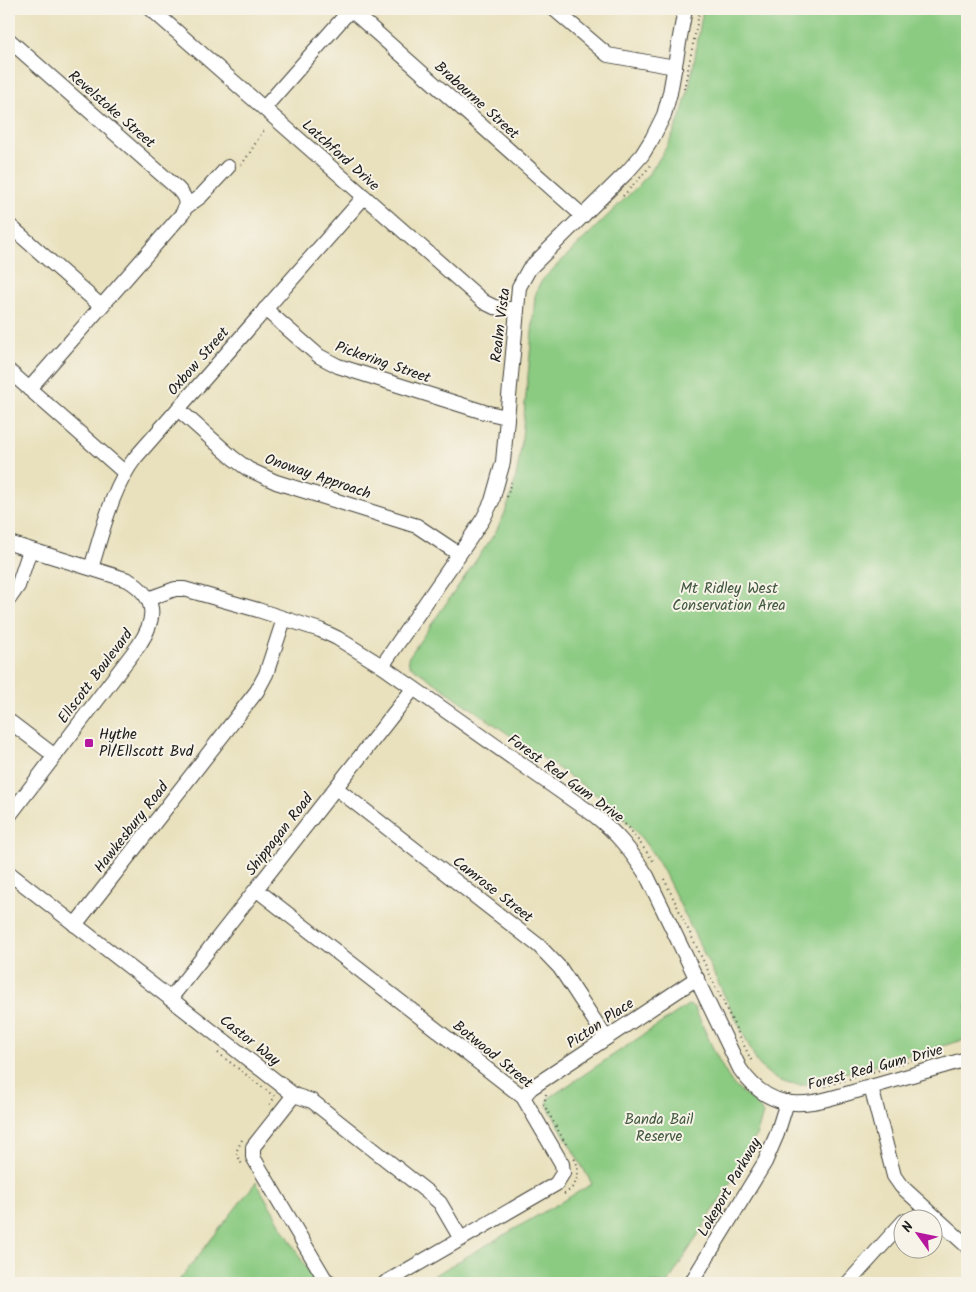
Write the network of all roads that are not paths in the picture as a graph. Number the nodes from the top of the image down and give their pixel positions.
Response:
1 (151, 9) edge
2 (350, 9) edge
3 (554, 9) edge
4 (685, 9) edge
5 (9, 40) edge
6 (675, 67) junction
7 (269, 113) junction
8 (232, 169) road end
9 (364, 197) junction
10 (186, 207) junction
11 (583, 216) junction
12 (9, 225) edge
13 (101, 306) junction
14 (265, 309) junction
15 (517, 310) junction
16 (9, 371) edge
17 (29, 389) junction
18 (178, 409) junction
19 (507, 417) junction
20 (124, 472) junction
21 (9, 543) edge
22 (30, 550) junction
23 (459, 554) junction
24 (91, 568) junction
25 (9, 599) edge
26 (148, 599) junction
27 (284, 619) junction
28 (382, 666) junction
29 (414, 689) junction
30 (9, 721) edge
31 (55, 756) junction
32 (336, 788) junction
33 (9, 816) edge
34 (9, 873) edge
35 (257, 890) junction
36 (75, 924) junction
37 (697, 978) junction
38 (170, 999) junction
39 (606, 1038) junction
40 (967, 1059) edge
41 (871, 1087) junction
42 (294, 1095) junction
43 (523, 1097) junction
44 (787, 1102) junction
45 (919, 1203) junction
46 (913, 1210) edge
47 (894, 1231) edge
48 (461, 1240) junction
49 (967, 1246) edge
50 (685, 1279) edge
51 (330, 1283) edge
52 (386, 1283) edge
53 (848, 1283) edge

1 - 7 street, Latchford Drive
2 - 7 street
2 - 11 street, Brabourne Street
3 - 6 street
4 - 6 street, Realm Vista
5 - 10 street, Revelstoke Street
6 - 11 street, Realm Vista
7 - 9 street, Latchford Drive
8 - 10 street
9 - 14 street, Oxbow Street
9 - 15 street, Latchford Drive
10 - 13 street
11 - 15 street, Realm Vista
12 - 13 street
13 - 17 street
14 - 18 street, Oxbow Street
14 - 19 street, Pickering Street
15 - 19 street, Realm Vista
16 - 17 street
17 - 20 street
18 - 20 street, Oxbow Street
18 - 23 street, Onoway Approach
19 - 23 street, Realm Vista
20 - 24 street, Oxbow Street
21 - 22 street
22 - 24 street
22 - 25 street
23 - 28 street, Realm Vista
24 - 26 street
26 - 27 street, Forest Red Gum Drive
26 - 31 street, Ellscott Boulevard
27 - 28 street, Forest Red Gum Drive
27 - 36 street, Hawkesbury Road
28 - 29 street, Forest Red Gum Drive
29 - 32 street, Shippagan Road
29 - 37 street, Forest Red Gum Drive
30 - 31 street
31 - 33 street, Ellscott Boulevard
32 - 35 street, Shippagan Road
32 - 39 street, Camrose Street
34 - 36 street, Castor Way
35 - 38 street, Shippagan Road
35 - 43 street, Botwood Street
36 - 38 street, Castor Way
37 - 39 street, Picton Place
37 - 44 street, Forest Red Gum Drive
38 - 42 street, Castor Way
39 - 43 street, Picton Place
40 - 41 street, Forest Red Gum Drive
41 - 44 street, Forest Red Gum Drive
41 - 45 street
42 - 48 street, Castor Way
42 - 51 street
43 - 48 street, Botwood Street
44 - 50 street, Lokeport Parkway
45 - 46 street
45 - 49 street
47 - 53 street
48 - 52 street, Botwood Street

